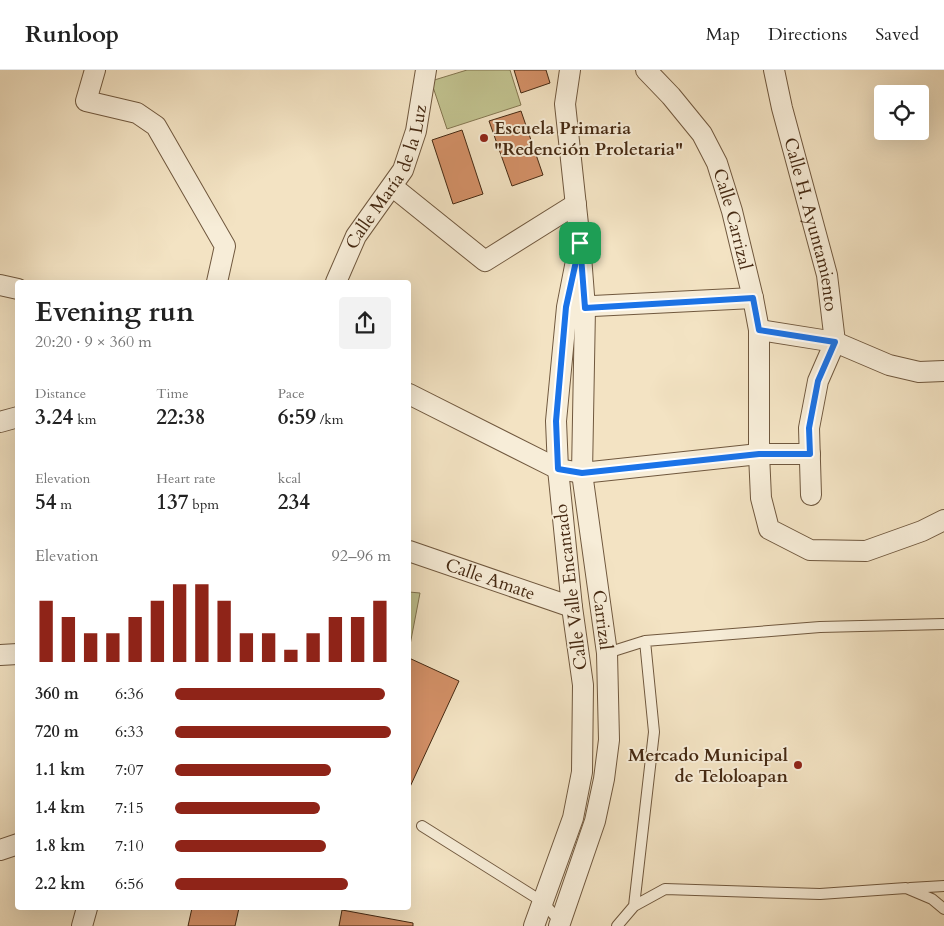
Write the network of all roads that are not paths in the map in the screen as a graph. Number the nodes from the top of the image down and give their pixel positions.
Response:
1 (95, 70) edge
2 (426, 70) edge
3 (570, 70) edge
4 (646, 70) edge
5 (774, 70) edge
6 (393, 187) junction
7 (576, 204) junction
8 (217, 280) edge
9 (337, 280) edge
10 (0, 285) edge
11 (15, 288) edge
12 (753, 298) junction
13 (576, 307) junction
14 (759, 330) junction
15 (835, 342) junction
16 (944, 371) edge
17 (411, 395) edge
18 (15, 418) edge
19 (0, 422) edge
20 (759, 454) junction
21 (810, 454) junction
22 (558, 469) junction
23 (582, 473) junction
24 (810, 495) dead end
25 (944, 520) edge
26 (411, 552) edge
27 (572, 607) junction
28 (944, 624) edge
29 (645, 641) junction
30 (607, 653) junction
31 (15, 654) edge
32 (0, 655) edge
33 (422, 826) dead end
34 (15, 845) edge
35 (0, 850) edge
36 (944, 886) edge
37 (906, 888) junction
38 (543, 902) junction
39 (634, 906) junction
40 (944, 909) edge
41 (87, 910) edge
42 (560, 924) edge
43 (82, 926) edge
44 (534, 926) edge
45 (617, 926) edge

1 - 8 street
2 - 6 street, Calle María de la Luz
3 - 7 street, Calle Valle Encantado
4 - 12 street, Calle Carrizal
5 - 15 street, Calle H. Ayuntamiento
6 - 7 street
6 - 9 street, Calle María de la Luz
7 - 13 street, Calle Valle Encantado
10 - 11 street
12 - 13 street
12 - 14 street, Calle Carrizal
13 - 22 street, Calle Valle Encantado
13 - 23 street, Carrizal
14 - 15 street
14 - 20 street, Calle Carrizal
15 - 16 street
15 - 21 street
17 - 22 street
18 - 19 street
20 - 21 street
20 - 23 street
20 - 25 street, Calle Carrizal
21 - 24 street
22 - 23 street
22 - 27 street, Calle Valle Encantado
23 - 30 street, Carrizal
26 - 27 street, Calle Amate
27 - 38 street, Calle Valle Encantado
28 - 29 lane
29 - 30 lane
29 - 39 lane
30 - 42 street, Carrizal
31 - 32 street
33 - 38 lane
34 - 35 street
36 - 37 lane
37 - 39 lane
37 - 40 lane
38 - 42 lane
38 - 44 street, Calle Valle Encantado
39 - 45 lane
41 - 43 street

